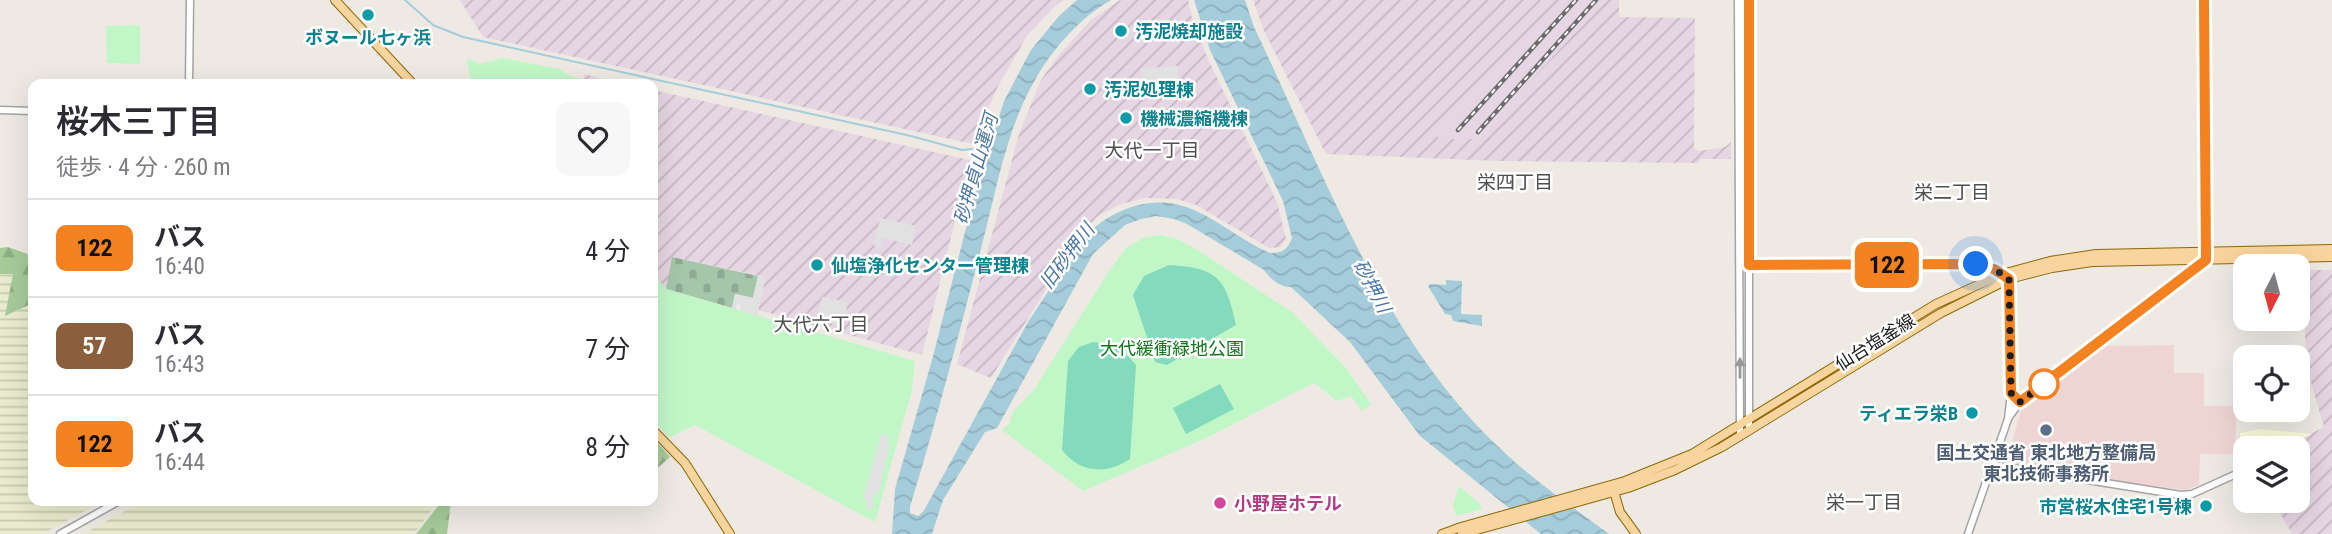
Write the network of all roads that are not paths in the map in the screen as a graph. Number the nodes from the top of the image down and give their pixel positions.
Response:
1 (190, 0) edge
2 (335, 0) edge
3 (1738, 0) edge
4 (1749, 0) edge
5 (2204, 0) edge
6 (189, 79) edge
7 (408, 79) edge
8 (0, 110) edge
9 (28, 111) edge
10 (2332, 249) edge
11 (2206, 256) junction
12 (2332, 257) edge
13 (1749, 265) junction
14 (2006, 277) junction
15 (2011, 393) junction
16 (2020, 402) junction
17 (1749, 419) junction
18 (2008, 419) junction
19 (1740, 426) junction
20 (1749, 430) junction
21 (658, 435) edge
22 (1740, 436) junction
23 (1993, 465) junction
24 (2233, 475) edge
25 (1613, 488) junction
26 (110, 506) edge
27 (1509, 516) junction
28 (60, 534) edge
29 (730, 534) edge
30 (1443, 534) edge
31 (1462, 534) edge
32 (1636, 534) edge
33 (1968, 534) edge

1 - 6 street
2 - 7 main road
19 -> 3 street
4 - 13 street
5 - 11 street
8 - 9 street
10 - 11 main road, 仙台塩釜線
11 - 12 main road, 仙台塩釜線
11 - 14 main road, 仙台塩釜線
11 - 16 street
13 - 14 street
13 - 17 street
14 - 15 street
14 - 17 main road, 仙台塩釜線
14 - 20 main road, 仙台塩釜線
15 - 16 street
15 - 18 street
16 - 18 street
17 - 19 main road, 仙台塩釜線
17 - 20 street
18 - 23 street
19 - 22 street
19 - 25 main road, 仙台塩釜線
20 - 22 main road, 仙台塩釜線
21 - 29 main road
22 - 25 main road, 仙台塩釜線
23 - 24 street
23 - 33 street
25 - 27 main road, 仙台塩釜線
25 - 32 main road
26 - 28 street
27 - 30 main road, 仙台塩釜線
27 - 31 main road, 仙台塩釜線

